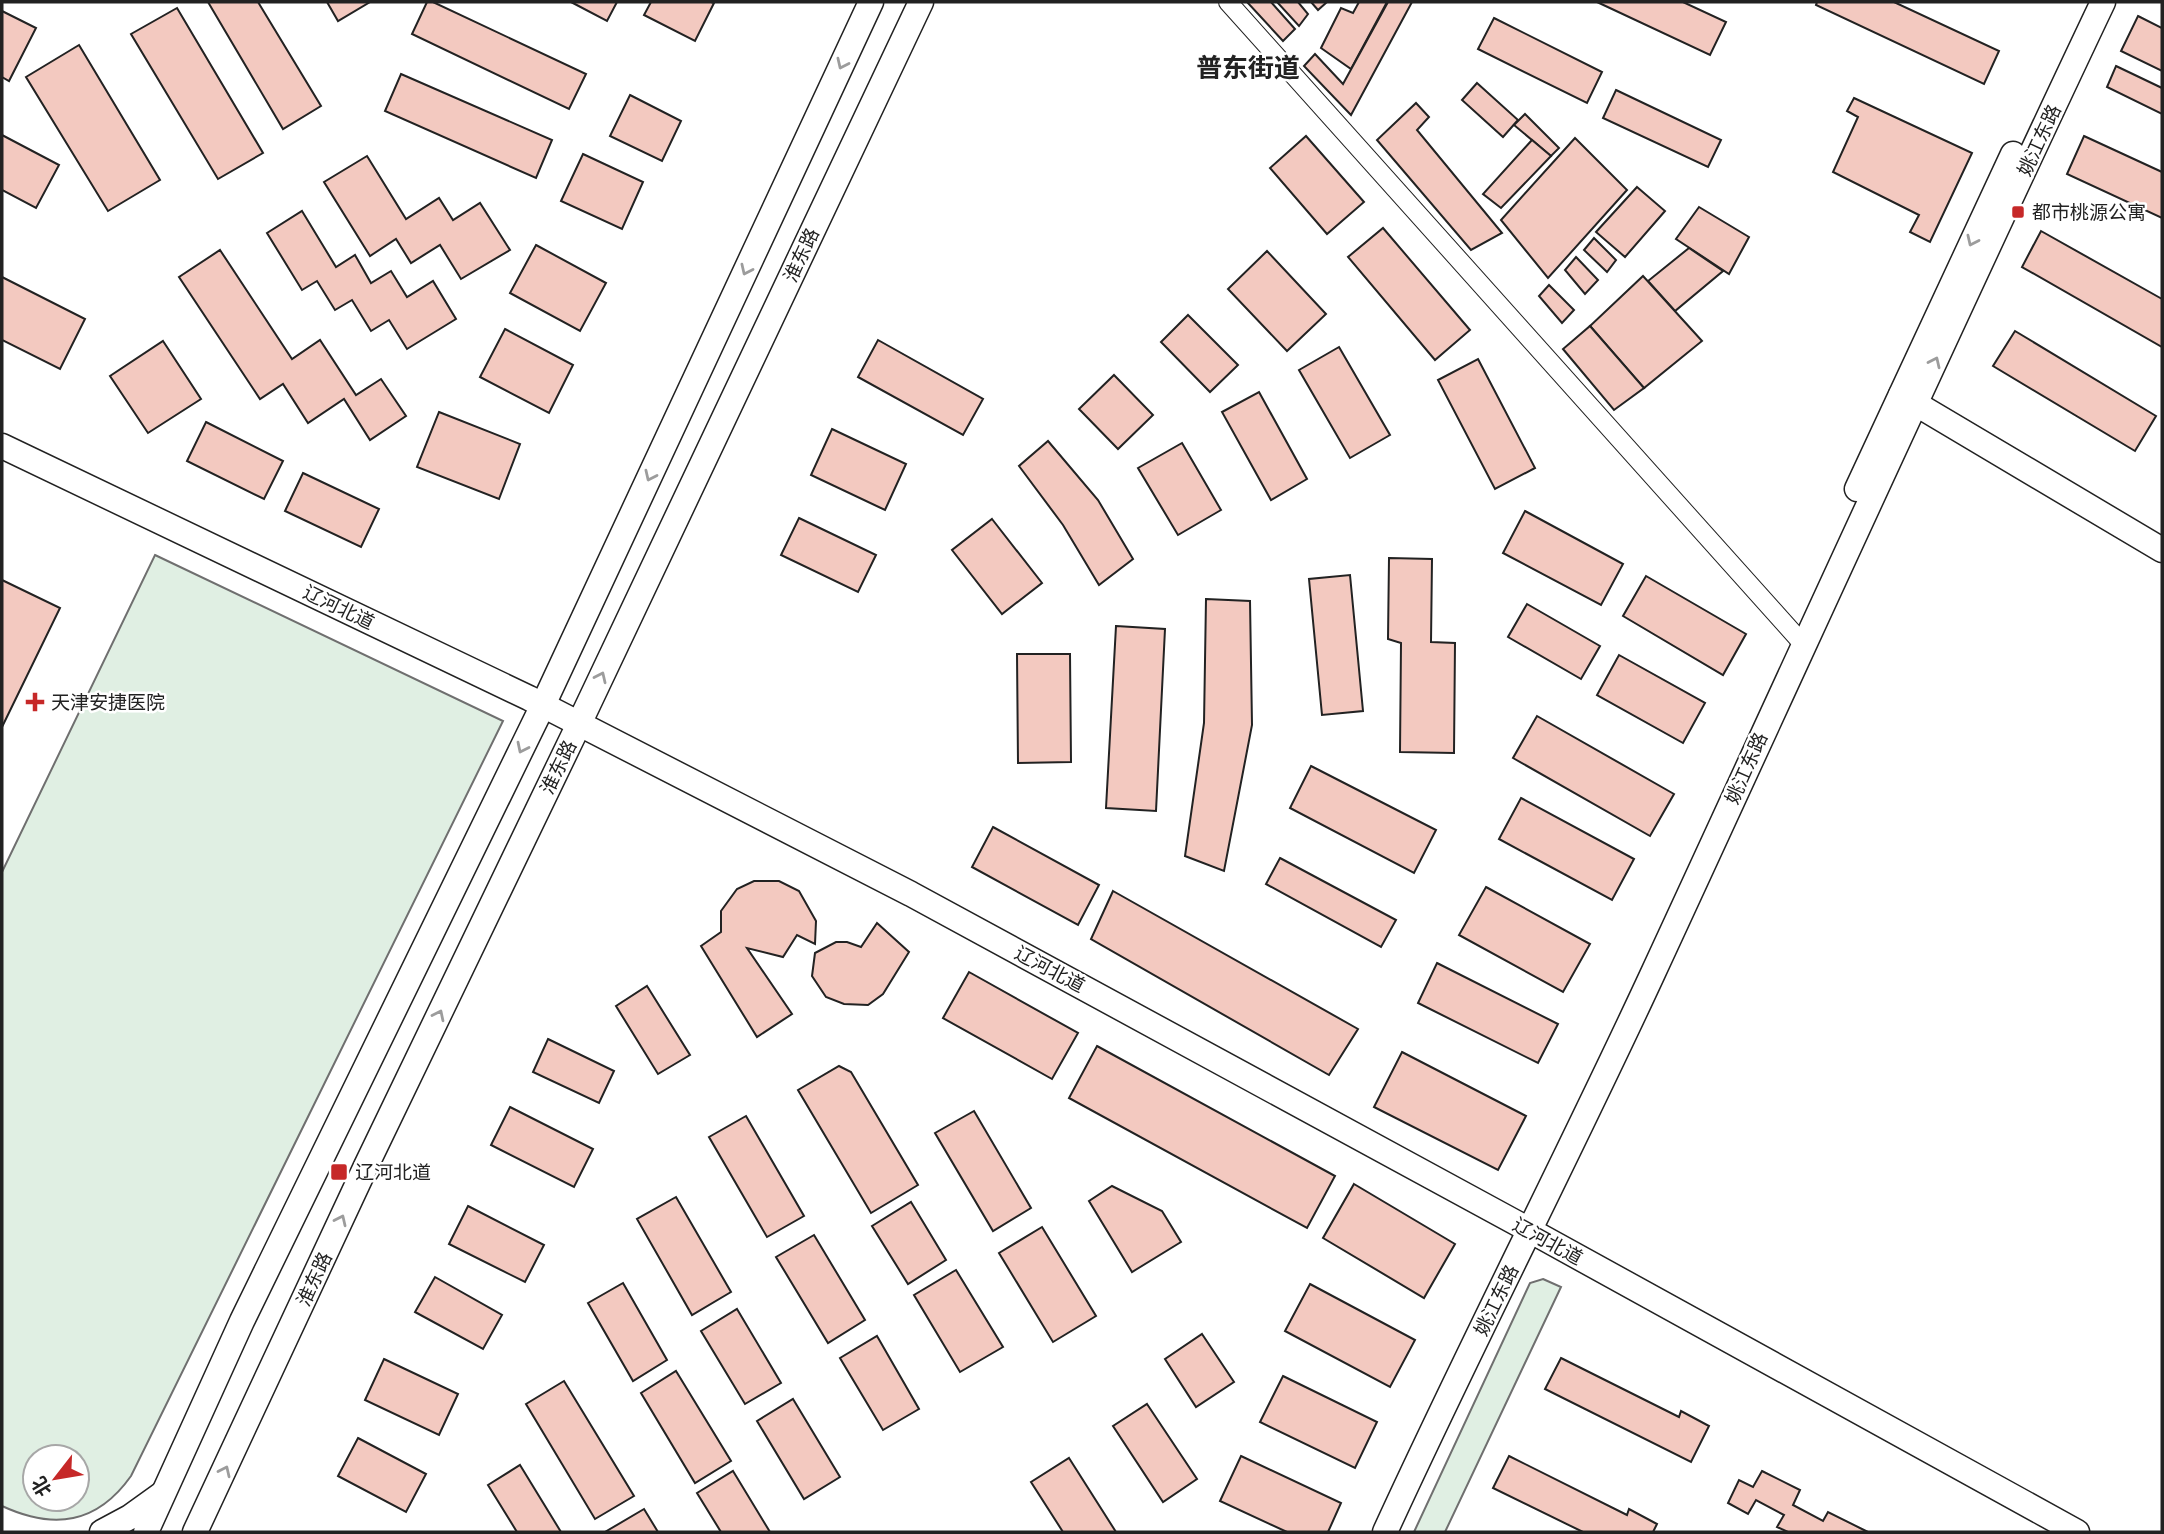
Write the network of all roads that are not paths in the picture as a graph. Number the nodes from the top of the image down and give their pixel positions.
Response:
1 (871, 2) edge
2 (921, 2) edge
3 (1228, 2) edge
4 (2085, 2) edge
5 (2103, 2) edge
6 (1907, 399) junction
7 (2, 446) edge
8 (2162, 550) edge
9 (1798, 638) junction
10 (543, 705) junction
11 (579, 723) junction
12 (1524, 1228) junction
13 (166, 1492) junction
14 (211, 1500) junction
15 (102, 1532) edge
16 (146, 1532) edge
17 (195, 1532) edge
18 (213, 1532) edge
19 (1373, 1532) edge
20 (1385, 1532) edge
21 (2077, 1532) edge

1 -> 10 street
11 -> 2 street, 淮东路
3 - 9 street
4 -> 6 street, 姚江东路
6 -> 5 street, 姚江东路
6 - 8 street
6 - 9 street, 姚江东路
7 - 10 street, 辽河北道
9 - 12 street, 姚江东路
10 - 11 street, 辽河北道
10 -> 13 street
11 - 12 street, 辽河北道
14 -> 11 street, 淮东路
12 - 19 street, 姚江东路
12 - 20 street, 姚江东路
12 - 21 street, 辽河北道
13 - 15 street
13 - 16 street
14 - 17 street, 淮东路
14 - 18 street

